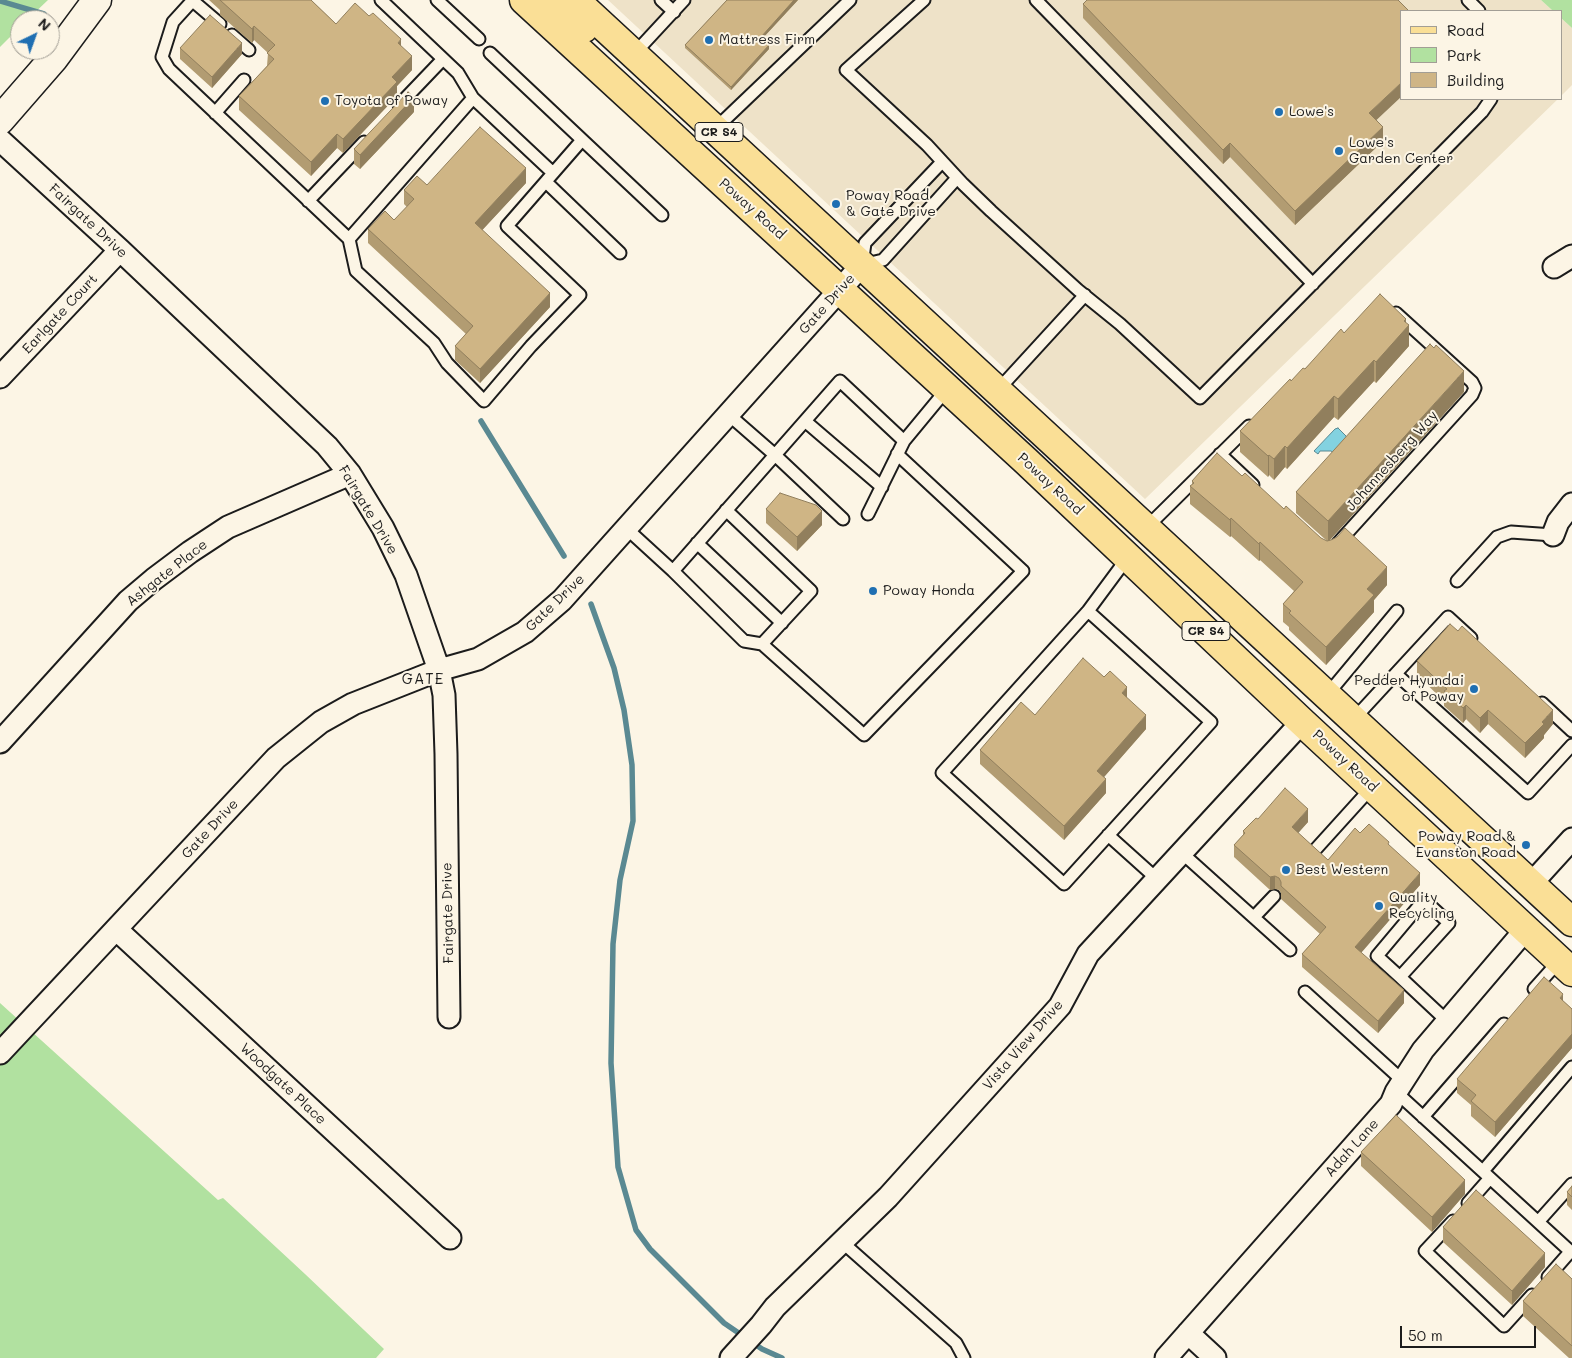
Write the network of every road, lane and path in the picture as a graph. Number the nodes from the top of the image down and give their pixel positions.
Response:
1 (97, 0) edge
2 (193, 0) edge
3 (381, 0) edge
4 (437, 0) edge
5 (524, 0) edge
6 (553, 0) edge
7 (575, 0) edge
8 (661, 0) edge
9 (684, 0) edge
10 (850, 0) edge
11 (924, 0) edge
12 (1036, 0) edge
13 (1468, 0) edge
14 (1478, 10) edge
15 (674, 12) junction
16 (479, 39) dead end
17 (249, 50) dead end
18 (490, 53) dead end
19 (634, 54) junction
20 (443, 59) junction
21 (244, 80) dead end
22 (665, 83) junction
23 (472, 98) junction
24 (1490, 100) edge
25 (215, 113) junction
26 (389, 116) edge
27 (0, 120) edge
28 (715, 129) junction
29 (369, 137) edge
30 (0, 140) edge
31 (582, 140) junction
32 (942, 162) junction
33 (550, 177) junction
34 (957, 178) junction
35 (308, 201) junction
36 (662, 215) dead end
37 (349, 239) junction
38 (120, 250) junction
39 (620, 253) dead end
40 (862, 265) junction
41 (1313, 284) junction
42 (840, 290) junction
43 (1085, 295) junction
44 (1388, 306) edge
45 (0, 377) edge
46 (947, 389) junction
47 (998, 390) junction
48 (728, 414) junction
49 (805, 421) junction
50 (1254, 421) edge
51 (904, 441) junction
52 (897, 454) junction
53 (1220, 454) junction
54 (775, 455) junction
55 (1026, 461) junction
56 (350, 474) junction
57 (882, 487) junction
58 (1262, 492) edge
59 (1572, 504) edge
60 (726, 510) junction
61 (868, 514) dead end
62 (842, 519) dead end
63 (626, 528) junction
64 (1146, 528) junction
65 (1553, 535) joint
66 (697, 543) junction
67 (1328, 551) edge
68 (1128, 558) junction
69 (673, 571) junction
70 (1457, 581) dead end
71 (1088, 611) junction
72 (1397, 611) dead end
73 (782, 623) junction
74 (762, 644) junction
75 (1478, 644) edge
76 (1298, 669) junction
77 (439, 670) junction
78 (1396, 674) junction
79 (1327, 695) junction
80 (1536, 697) edge
81 (1353, 720) junction
82 (1302, 722) junction
83 (1572, 730) edge
84 (0, 742) edge
85 (1572, 745) edge
86 (1372, 787) junction
87 (1108, 835) junction
88 (1572, 839) edge
89 (1315, 850) edge
90 (1182, 853) junction
91 (1157, 880) junction
92 (1531, 884) junction
93 (1274, 896) dead end
94 (1254, 917) junction
95 (1572, 922) edge
96 (1526, 929) junction
97 (117, 930) junction
98 (1290, 950) dead end
99 (1568, 959) edge
100 (1400, 977) junction
101 (1304, 992) dead end
102 (1527, 998) edge
103 (1514, 1012) edge
104 (449, 1017) dead end
105 (1447, 1021) junction
106 (0, 1053) edge
107 (1572, 1067) edge
108 (1400, 1087) junction
109 (1423, 1117) junction
110 (1486, 1175) junction
111 (1572, 1184) edge
112 (1538, 1222) junction
113 (450, 1238) dead end
114 (842, 1242) junction
115 (1571, 1252) edge
116 (1188, 1333) junction
117 (735, 1354) edge
118 (964, 1358) edge
119 (1166, 1358) edge
120 (1215, 1358) edge

1 - 27 street
2 - 17 lane
2 - 25 lane
3 - 20 lane
4 - 16 lane
5 - 42 main road, Poway Road / CR S4
6 - 22 main road
7 - 19 main road, CR S4
8 - 15 lane
9 - 15 lane
10 - 28 lane
11 - 32 lane
12 - 41 lane
13 - 14 lane
15 - 19 lane
18 - 31 lane
19 - 22 main road, CR S4
20 - 23 lane
20 - 26 lane
21 - 25 lane
22 - 28 main road, CR S4
23 - 33 lane
23 - 37 lane
24 - 41 lane
25 - 35 lane
28 - 40 main road, CR S4
29 - 35 lane
30 - 38 street, Fairgate Drive
31 - 33 lane
31 - 36 lane
32 - 34 lane
32 - 40 lane
33 - 37 lane
33 - 39 lane
34 - 40 lane
34 - 43 lane
35 - 37 lane
38 - 45 street, Earlgate Court
38 - 56 street, Fairgate Drive
40 - 42 street, Gate Drive
40 - 47 main road, CR S4
41 - 43 lane
42 - 46 main road, Poway Road / CR S4
42 - 48 street, Gate Drive
43 - 47 lane
44 - 67 lane, Johannesberg Way
46 - 51 lane
46 - 55 main road, Poway Road / CR S4
47 - 64 main road, CR S4
48 - 54 lane
48 - 63 street, Gate Drive
49 - 51 lane
49 - 54 lane
49 - 57 lane
50 - 53 lane
51 - 52 lane
52 - 57 lane
52 - 74 lane
53 - 58 lane
53 - 64 lane
54 - 60 lane
54 - 62 lane
55 - 64 main road
55 - 68 main road, Poway Road / CR S4
56 - 77 street, Fairgate Drive
56 - 84 street, Ashgate Place
57 - 61 lane
59 - 65 street
60 - 66 lane
60 - 73 lane
63 - 69 lane
63 - 77 street, Gate Drive
64 - 76 main road, CR S4
65 - 70 lane
66 - 69 lane
66 - 73 lane
68 - 71 lane
68 - 76 main road
68 - 82 main road, Poway Road / CR S4
69 - 74 lane
71 - 87 lane
71 - 87 lane
72 - 79 lane
73 - 74 lane
75 - 78 lane
76 - 79 main road, CR S4
77 - 97 street, Gate Drive
77 - 104 street, Fairgate Drive
78 - 81 lane
78 - 85 lane
79 - 81 main road, CR S4
80 - 83 lane
81 - 92 main road, CR S4
82 - 86 main road, Poway Road / CR S4
82 - 90 street, Vista View Drive
82 - 92 main road
86 - 89 lane
86 - 96 main road, Poway Road / CR S4
87 - 91 lane
88 - 92 street
90 - 91 street, Vista View Drive
90 - 94 lane
91 - 114 street, Vista View Drive
92 - 95 main road, CR S4
93 - 94 lane
94 - 98 lane
96 - 99 main road
96 - 105 street, Adah Lane
97 - 106 street, Gate Drive
97 - 113 street, Woodgate Place
99 - 102 lane
100 - 100 lane
100 - 105 lane
101 - 108 lane
103 - 109 lane
105 - 108 street, Adah Lane
107 - 110 lane
108 - 109 lane
108 - 116 street, Adah Lane
109 - 110 lane
110 - 112 lane
110 - 115 lane
111 - 112 lane
112 - 115 lane
114 - 117 street, Vista View Drive
114 - 118 lane
116 - 119 street, Adah Lane
116 - 120 street

